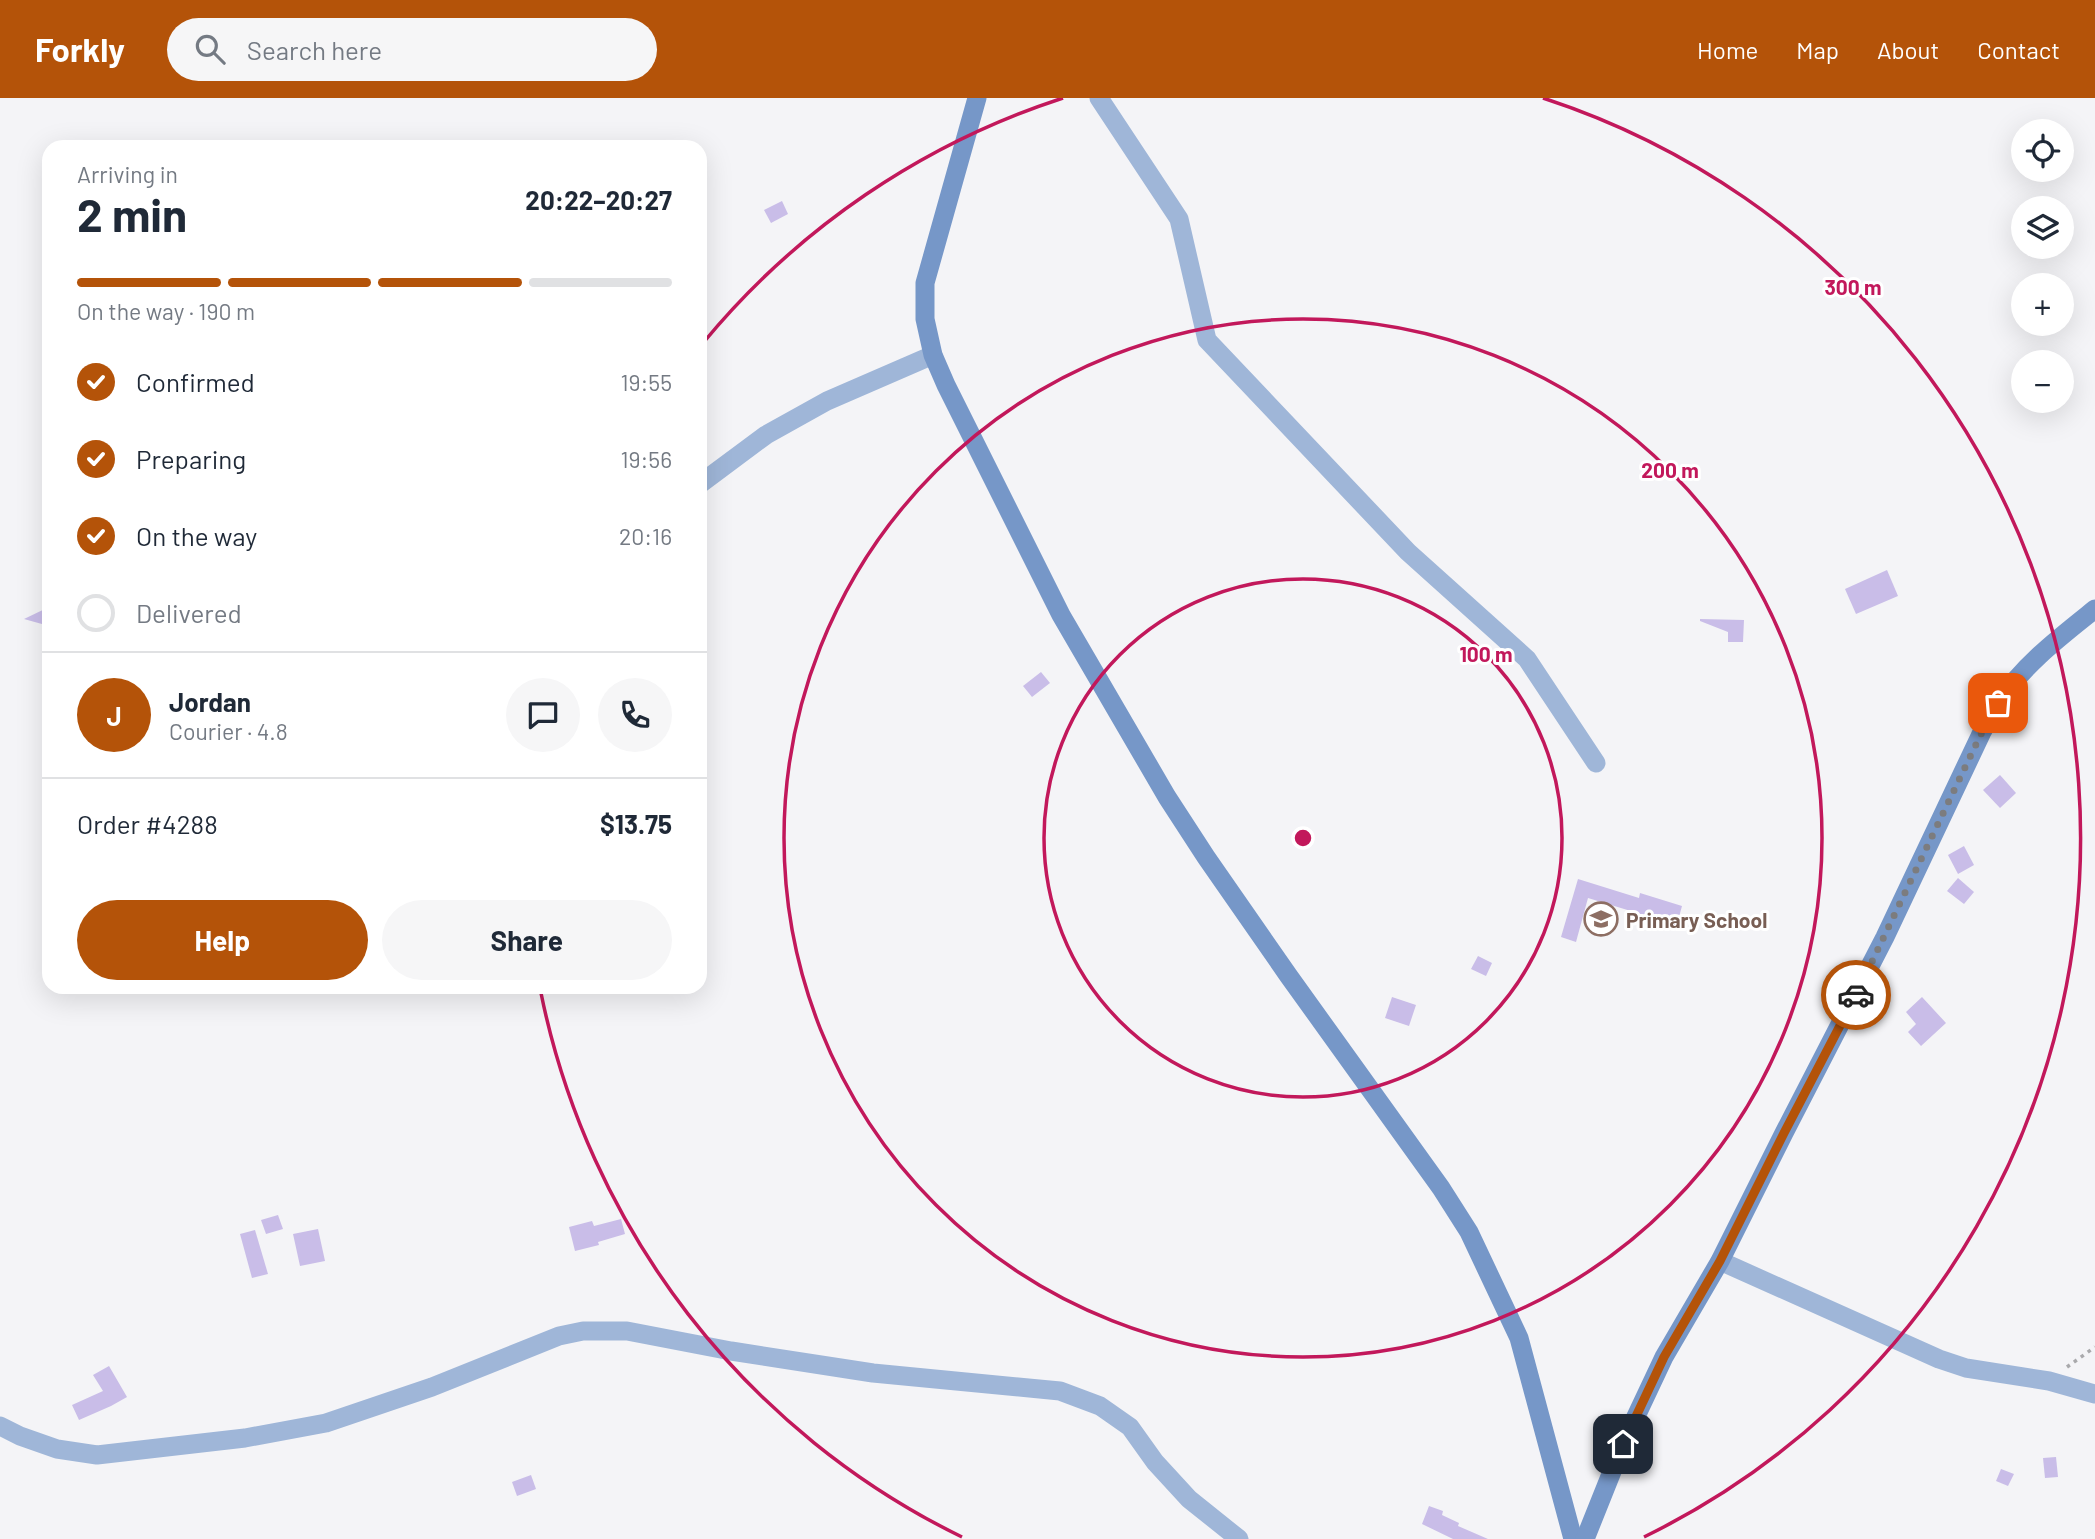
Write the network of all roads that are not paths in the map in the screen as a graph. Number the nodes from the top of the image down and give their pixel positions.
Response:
1 (977, 98) edge
2 (1099, 98) edge
3 (933, 355) junction
4 (707, 479) edge
5 (2095, 609) edge
6 (1596, 763) dead end
7 (1720, 1261) junction
8 (2095, 1394) edge
9 (0, 1426) edge
10 (1239, 1539) edge
11 (1573, 1539) edge
12 (1585, 1539) edge

1 - 3 main road
2 - 6 street
3 - 4 street
3 - 11 main road
5 - 7 main road
7 - 8 street
7 - 12 main road
9 - 10 street

